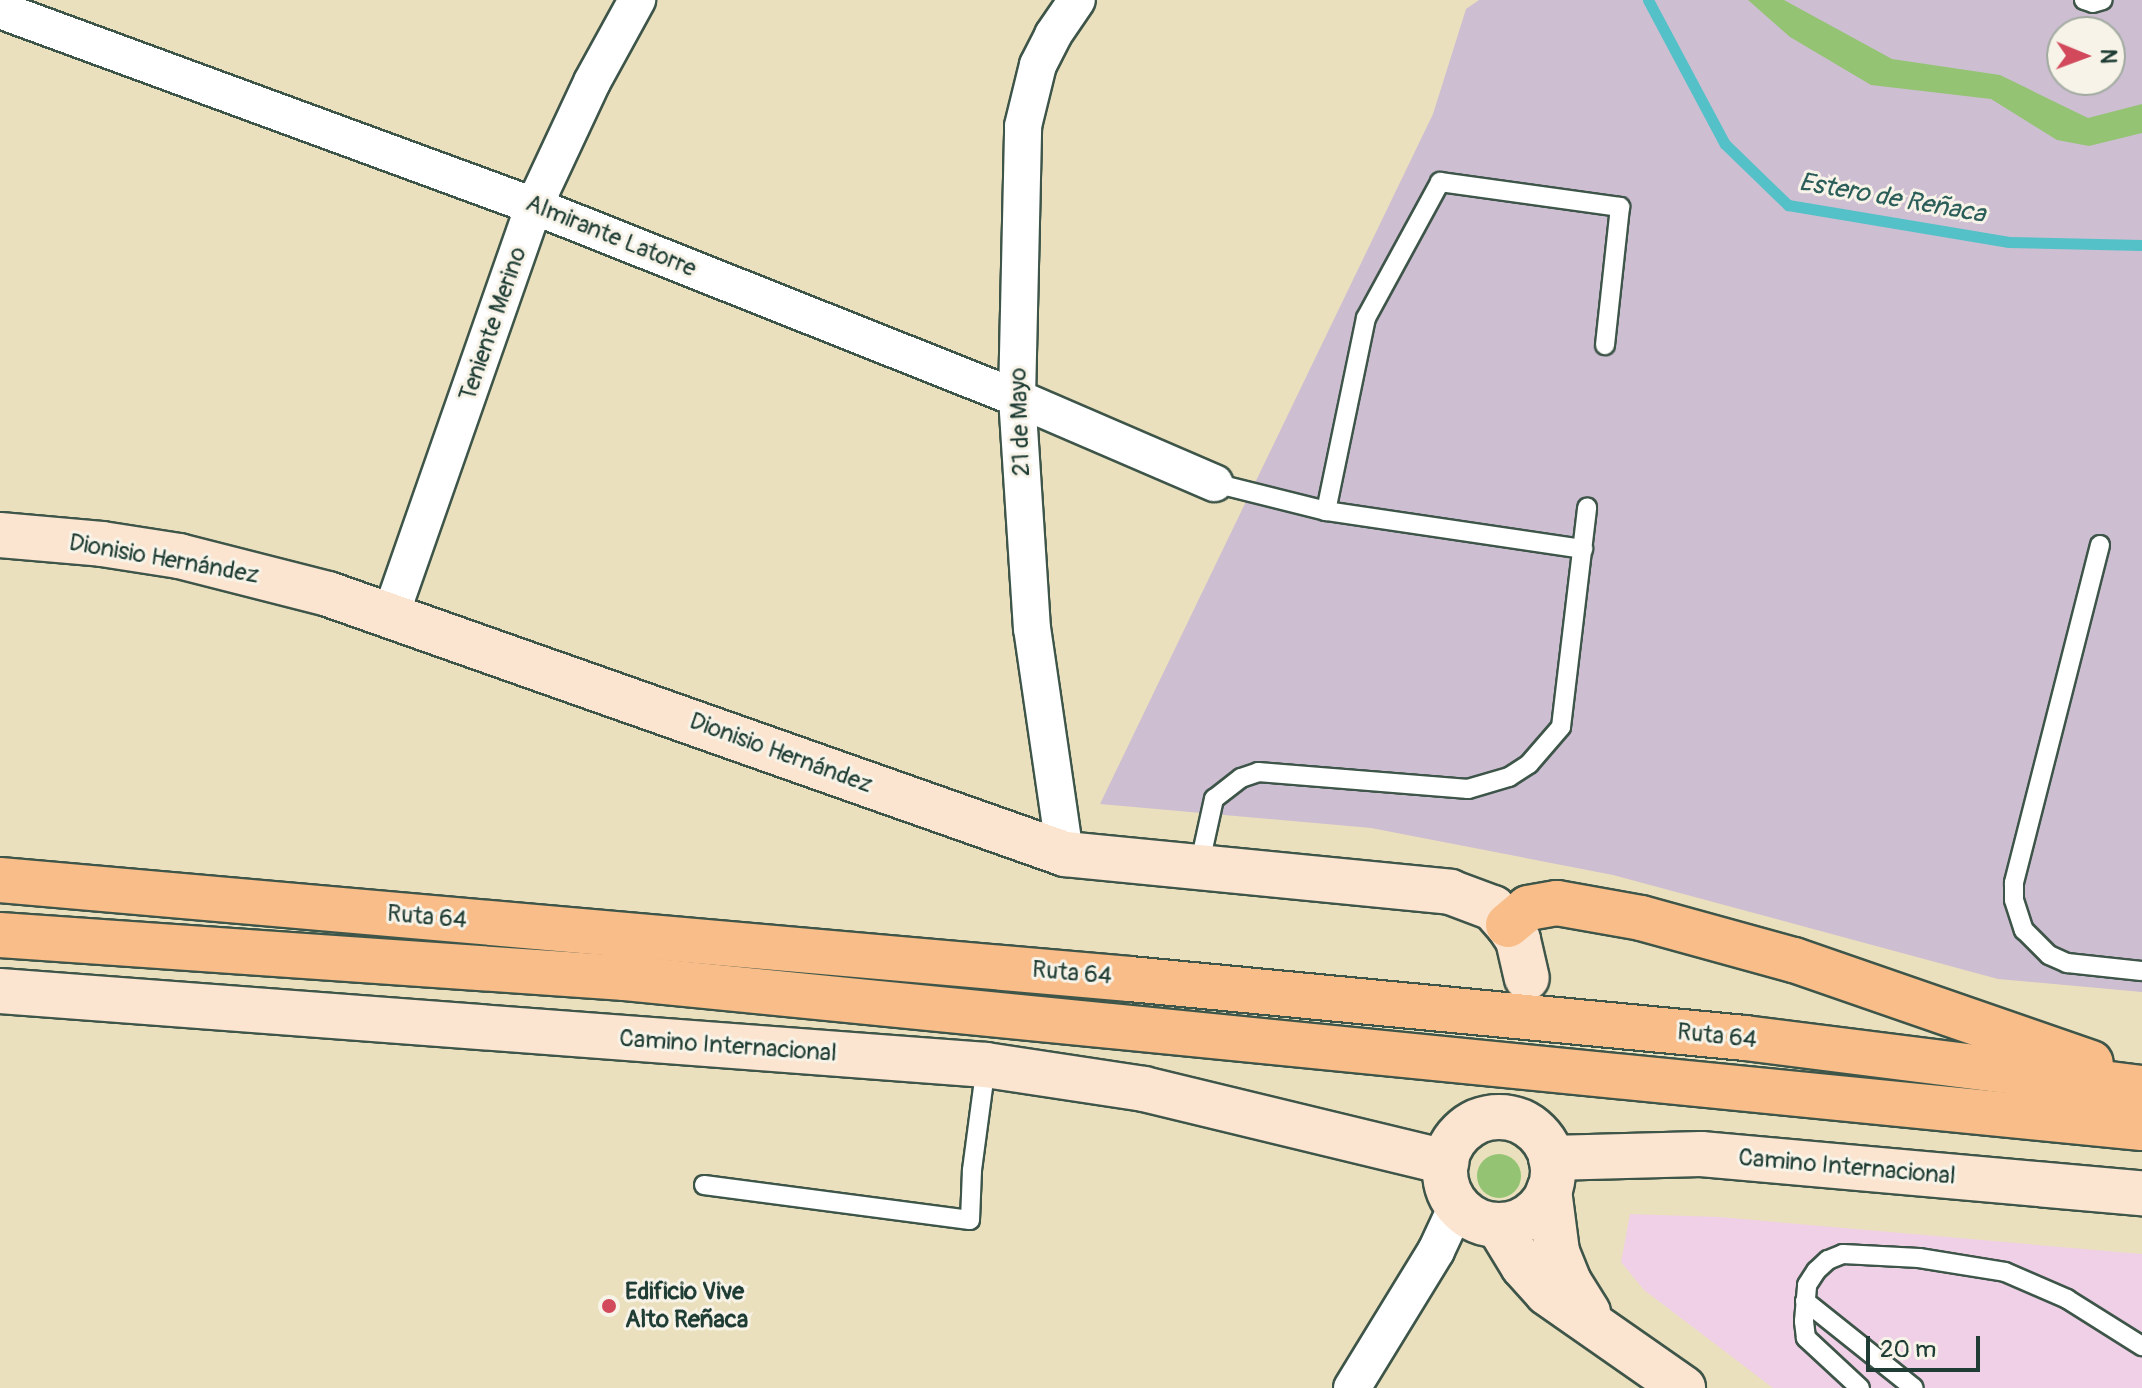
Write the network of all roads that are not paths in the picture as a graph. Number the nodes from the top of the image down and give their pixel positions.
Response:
1 (637, 0) edge
2 (1077, 0) edge
3 (2084, 0) edge
4 (2103, 0) edge
5 (0, 10) edge
6 (534, 206) junction
7 (1605, 345) dead end
8 (1017, 398) junction
9 (1214, 483) joint
10 (1587, 508) dead end
11 (1326, 511) junction
12 (0, 535) edge
13 (2100, 545) dead end
14 (1583, 549) junction
15 (391, 614) junction
16 (1065, 854) junction
17 (1199, 867) junction
18 (0, 880) edge
19 (1508, 925) junction
20 (0, 935) edge
21 (2142, 971) edge
22 (1527, 978) dead end
23 (0, 991) edge
24 (986, 1065) junction
25 (2142, 1081) edge
26 (2142, 1088) edge
27 (2142, 1128) edge
28 (1540, 1140) junction
29 (1446, 1162) junction
30 (704, 1185) dead end
31 (2142, 1193) edge
32 (1457, 1206) junction
33 (1498, 1225) junction
34 (1805, 1301) junction
35 (1606, 1333) junction
36 (2142, 1346) edge
37 (1352, 1388) edge
38 (1683, 1388) edge
39 (1860, 1388) edge
40 (1914, 1388) edge

1 - 6 street, Teniente Merino
2 - 8 street, 21 de Mayo
3 - 4 lane
5 - 6 street, Almirante Latorre
6 - 8 street, Almirante Latorre
6 - 15 street, Teniente Merino
7 - 11 lane
8 - 9 street, Almirante Latorre
8 - 16 street, 21 de Mayo
9 - 11 lane
10 - 14 lane
11 - 14 lane
12 - 15 main road, Dionisio Hernández
13 - 21 lane
14 - 17 lane
15 - 16 main road, Dionisio Hernández
16 - 17 main road, Dionisio Hernández
17 - 19 main road, Dionisio Hernández
18 - 26 highway, Ruta 64
19 - 22 main road
19 - 25 highway
20 - 27 highway, Ruta 64
23 - 24 main road, Camino Internacional
24 - 29 main road, Camino Internacional
24 - 30 lane
28 - 29 main road
28 - 31 main road, Camino Internacional
28 - 33 main road
28 - 35 main road
29 - 32 main road
32 - 33 main road
32 - 37 street
33 - 35 main road
34 - 36 lane
34 - 39 lane
34 - 40 lane
35 - 38 main road

